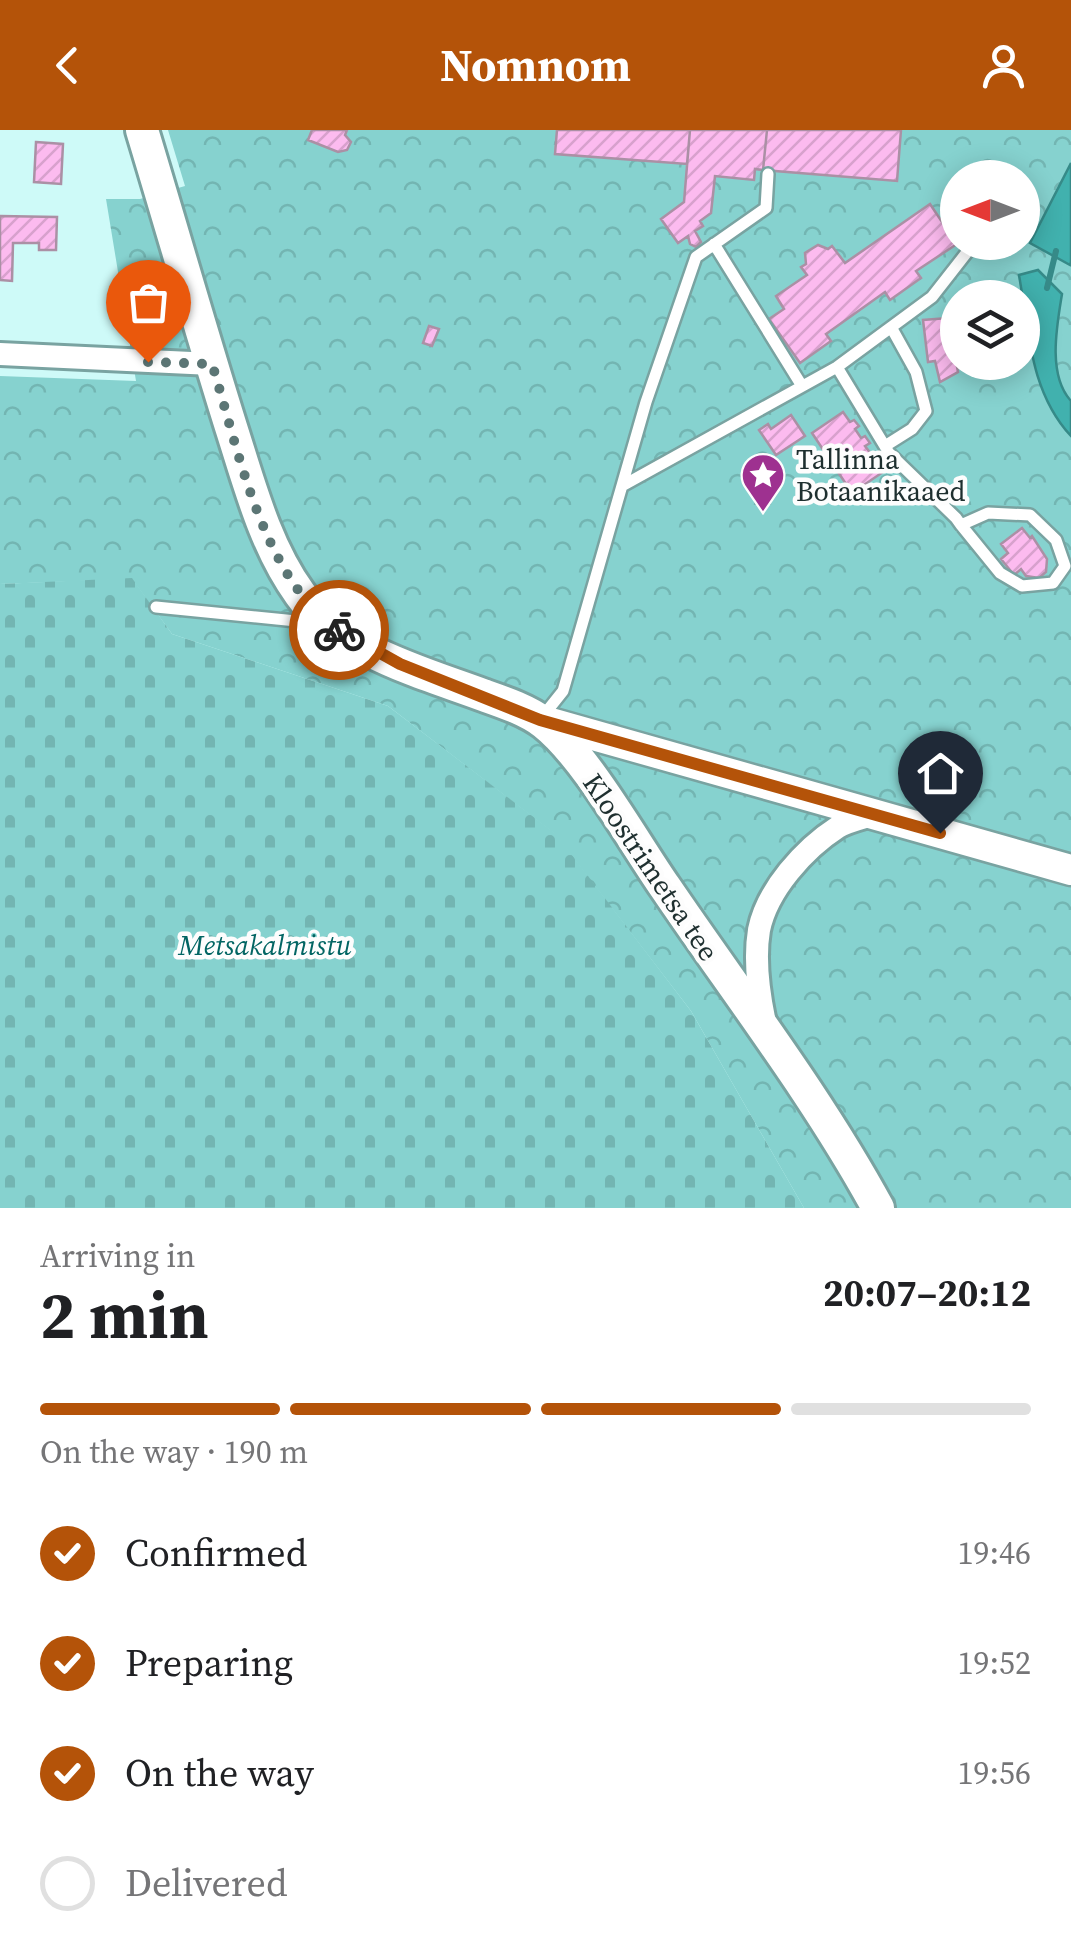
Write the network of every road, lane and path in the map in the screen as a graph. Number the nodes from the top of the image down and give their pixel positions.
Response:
1 (142, 130) edge
2 (768, 174) dead end
3 (714, 244) junction
4 (961, 260) edge
5 (891, 327) junction
6 (0, 354) edge
7 (212, 364) junction
8 (837, 367) junction
9 (802, 386) junction
10 (884, 446) junction
11 (622, 486) junction
12 (961, 525) junction
13 (156, 607) dead end
14 (330, 624) junction
15 (540, 720) junction
16 (874, 814) junction
17 (1071, 870) edge
18 (768, 1036) junction
19 (878, 1208) edge

1 - 7 main road, Kloostrimetsa tee
2 - 3 lane
3 - 9 lane
3 - 11 lane
4 - 5 lane
5 - 8 lane
5 - 10 lane
6 - 7 street
7 - 14 main road, Kloostrimetsa tee
8 - 9 lane
8 - 10 lane
9 - 11 lane
10 - 12 lane
11 - 15 lane
12 - 12 lane
13 - 14 lane
14 - 15 main road, Kloostrimetsa tee
15 - 16 street
15 - 18 main road, Kloostrimetsa tee
16 - 17 street
16 - 18 street
18 - 19 main road, Kloostrimetsa tee

